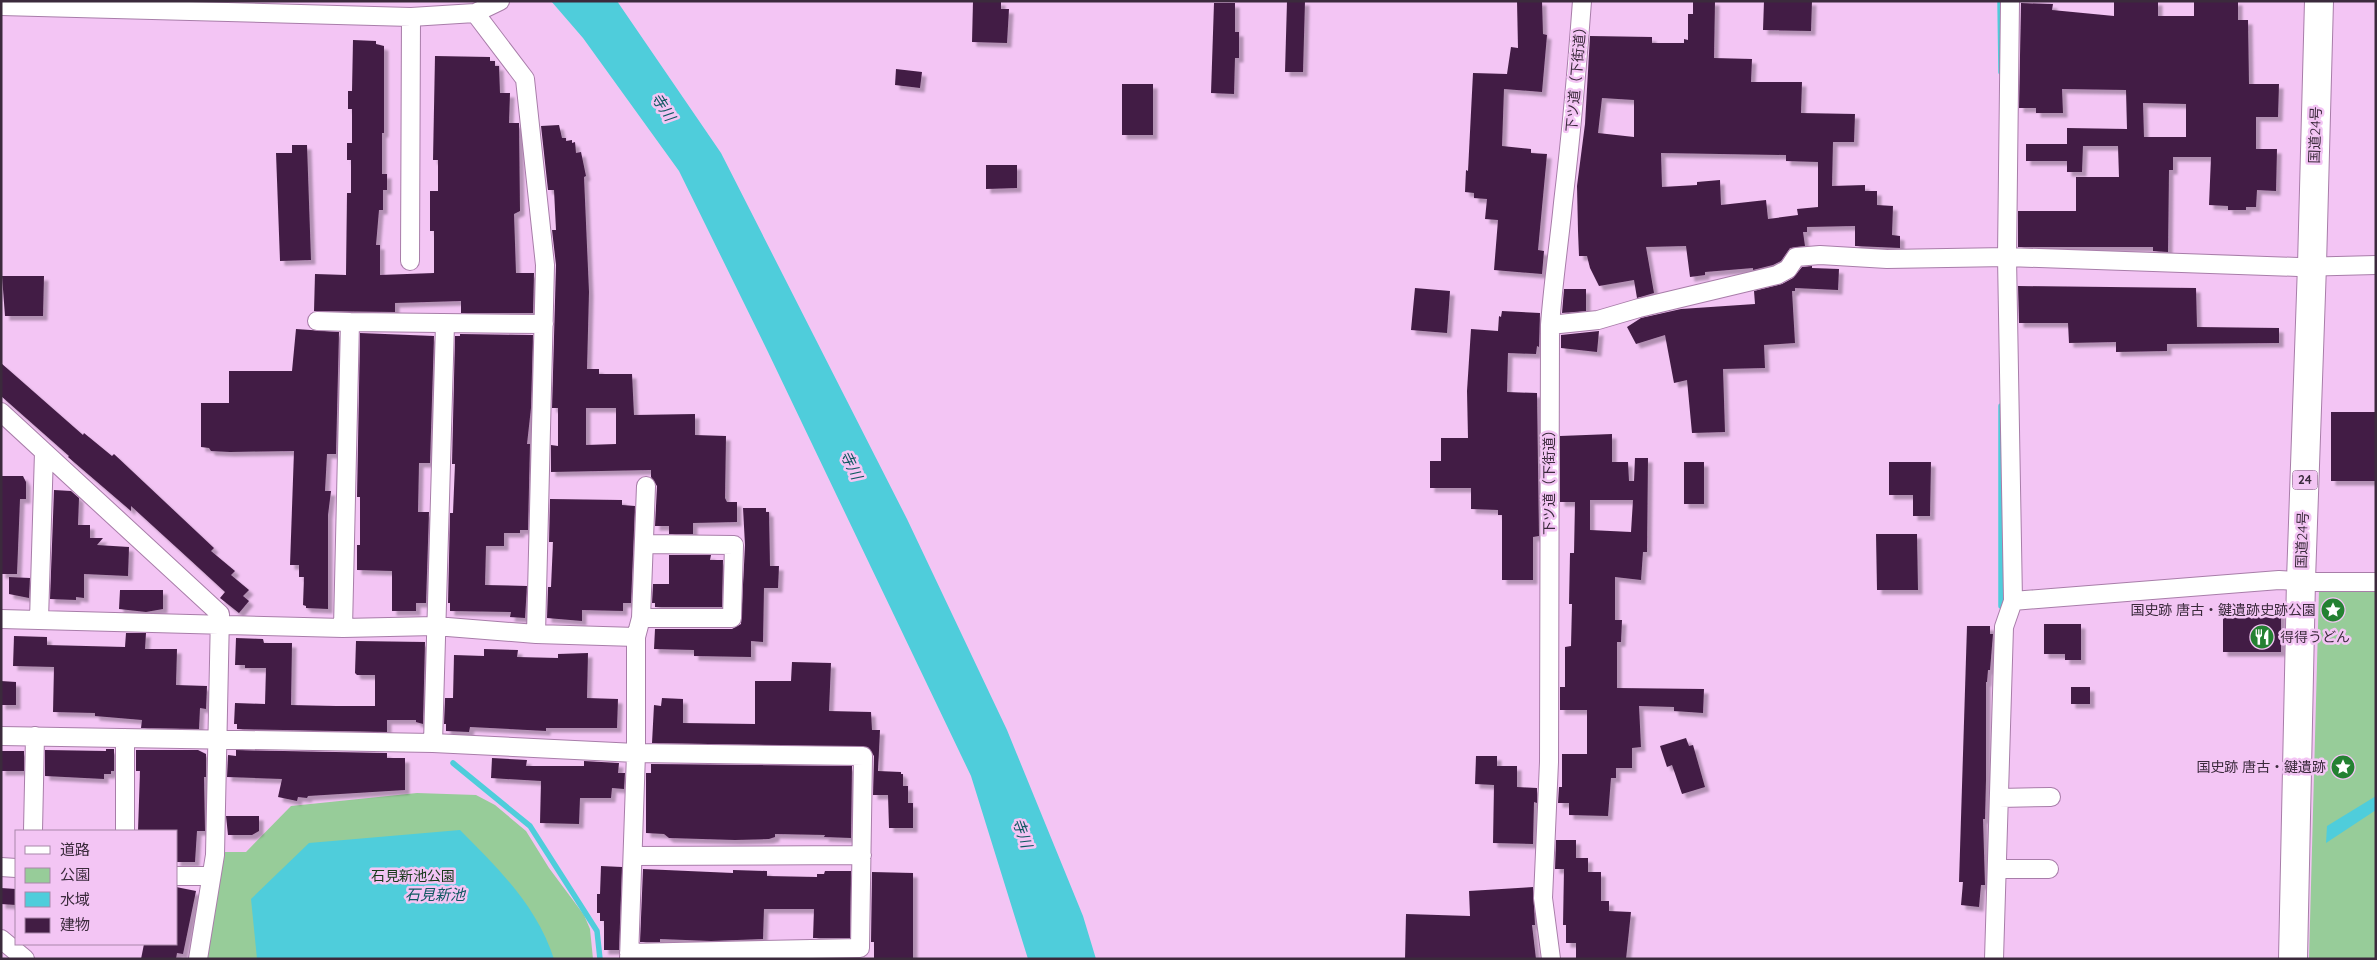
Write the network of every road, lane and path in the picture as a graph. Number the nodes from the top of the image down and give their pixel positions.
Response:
1 (500, 1) edge
2 (1582, 1) edge
3 (2010, 1) edge
4 (2319, 1) edge
5 (29, 3) edge
6 (1, 6) edge
7 (475, 13) junction
8 (411, 17) junction
9 (1999, 257) junction
10 (410, 261) dead end
11 (2376, 265) edge
12 (2312, 266) junction
13 (317, 321) dead end
14 (350, 322) junction
15 (445, 324) junction
16 (544, 324) junction
17 (1550, 325) junction
18 (1, 412) edge
19 (44, 452) junction
20 (646, 486) dead end
21 (644, 544) junction
22 (2301, 580) junction
23 (2376, 582) edge
24 (2013, 601) junction
25 (1, 618) edge
26 (641, 618) junction
27 (39, 620) junction
28 (221, 625) junction
29 (435, 626) junction
30 (343, 628) junction
31 (536, 634) junction
32 (636, 637) junction
33 (1, 736) edge
34 (35, 736) junction
35 (125, 738) junction
36 (219, 740) junction
37 (433, 744) junction
38 (636, 752) junction
39 (2051, 797) dead end
40 (1999, 798) junction
41 (33, 830) edge
42 (124, 830) edge
43 (862, 855) junction
44 (633, 856) junction
45 (1, 867) edge
46 (15, 868) edge
47 (1998, 869) junction
48 (2049, 869) dead end
49 (178, 876) edge
50 (210, 876) junction
51 (1, 939) edge
52 (629, 956) edge
53 (25, 959) edge
54 (198, 959) edge
55 (1551, 959) edge
56 (1994, 959) edge
57 (2293, 959) edge

1 - 7 street
2 - 17 street, 下ツ道（下街道）
3 - 9 street
4 - 12 highway, 国道24号 / 24
5 - 6 street
5 - 8 street
7 - 8 street
7 - 16 street
8 - 10 street
9 - 12 street
9 - 17 street
9 - 24 street
11 - 12 street
12 - 22 highway, 国道24号 / 24
13 - 14 street
14 - 15 street
14 - 30 street
15 - 16 street
15 - 29 street
16 - 31 street
17 - 55 street, 下ツ道（下街道）
18 - 19 street
19 - 27 street
19 - 28 street
20 - 21 street
21 - 26 street
21 - 26 street
22 - 23 street
22 - 24 street
22 - 57 highway, 国道24号 / 24
24 - 40 street
25 - 27 street
26 - 32 street
27 - 28 street
28 - 30 street
28 - 36 street
29 - 30 street
29 - 31 street
29 - 37 street
31 - 32 street
32 - 38 street
33 - 34 street
34 - 35 street
34 - 41 street
35 - 36 street
35 - 42 street
36 - 37 street
36 - 50 street
37 - 38 street
38 - 43 street
38 - 44 street
39 - 40 street
40 - 47 street
43 - 44 street
43 - 52 street
44 - 52 street
45 - 46 street
47 - 48 street
47 - 56 street
49 - 50 street
50 - 54 street
51 - 53 street

